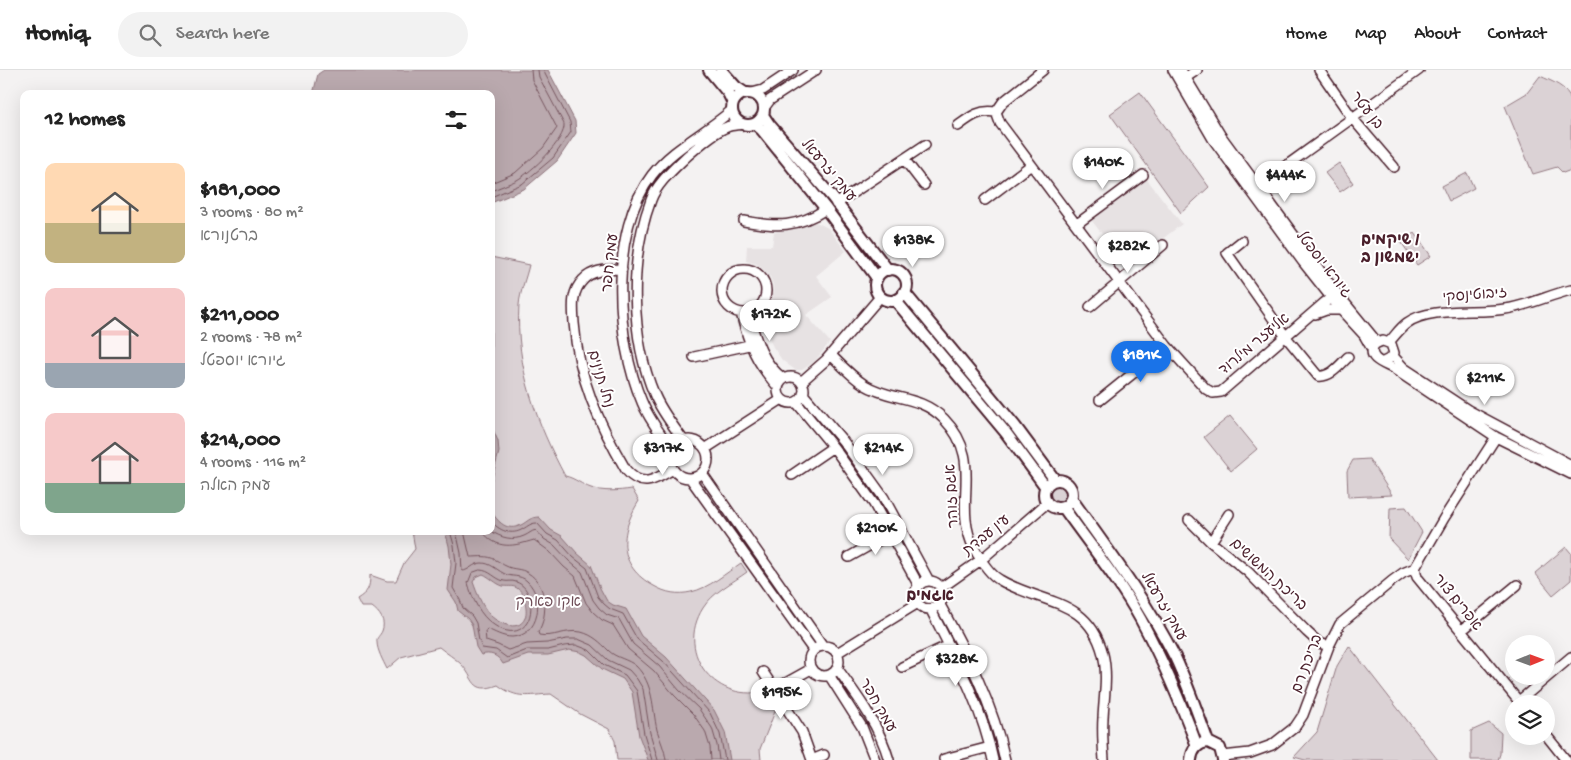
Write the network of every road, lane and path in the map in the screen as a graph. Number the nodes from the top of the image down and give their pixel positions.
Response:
1 (709, 70) edge
2 (721, 70) edge
3 (793, 70) edge
4 (816, 70) edge
5 (1043, 70) edge
6 (1173, 70) edge
7 (1197, 70) edge
8 (1318, 70) edge
9 (1419, 70) edge
10 (1183, 74) edge
11 (748, 93) junction
12 (733, 106) junction
13 (764, 112) junction
14 (996, 112) junction
15 (1352, 119) junction
16 (742, 124) junction
17 (755, 124) junction
18 (958, 126) dead end
19 (925, 146) dead end
20 (904, 159) junction
21 (1031, 165) junction
22 (1394, 168) dead end
23 (1143, 175) dead end
24 (924, 184) dead end
25 (1258, 186) junction
26 (985, 200) dead end
27 (836, 204) junction
28 (826, 209) junction
29 (744, 221) dead end
30 (1077, 224) junction
31 (1242, 241) dead end
32 (1163, 245) dead end
33 (622, 269) junction
34 (888, 270) junction
35 (877, 278) junction
36 (1119, 281) junction
37 (1571, 290) edge
38 (904, 292) junction
39 (880, 296) junction
40 (1335, 297) junction
41 (895, 300) junction
42 (1090, 307) dead end
43 (1341, 310) junction
44 (744, 313) junction
45 (1312, 315) junction
46 (1286, 337) junction
47 (1389, 342) junction
48 (749, 345) junction
49 (1167, 346) junction
50 (1375, 346) junction
51 (831, 354) junction
52 (1393, 356) junction
53 (694, 357) dead end
54 (1348, 357) dead end
55 (1383, 362) junction
56 (784, 379) junction
57 (801, 382) junction
58 (778, 387) junction
59 (803, 394) junction
60 (782, 399) junction
61 (1100, 400) dead end
62 (796, 402) junction
63 (1496, 437) junction
64 (684, 441) junction
65 (833, 447) junction
66 (705, 449) junction
67 (672, 451) junction
68 (1571, 465) edge
69 (673, 469) junction
70 (702, 473) junction
71 (792, 474) dead end
72 (1571, 474) edge
73 (690, 478) junction
74 (1056, 480) junction
75 (1046, 486) junction
76 (1071, 498) junction
77 (1047, 503) junction
78 (1063, 507) junction
79 (1229, 514) dead end
80 (1190, 520) dead end
81 (890, 534) junction
82 (1211, 542) junction
83 (849, 557) dead end
84 (982, 559) junction
85 (1416, 568) junction
86 (929, 581) junction
87 (1517, 585) dead end
88 (919, 586) junction
89 (941, 588) junction
90 (918, 603) junction
91 (940, 605) junction
92 (931, 610) junction
93 (1461, 631) junction
94 (949, 644) junction
95 (823, 646) junction
96 (1329, 646) junction
97 (813, 650) junction
98 (837, 653) junction
99 (1571, 658) edge
100 (902, 667) dead end
101 (837, 668) junction
102 (812, 669) junction
103 (763, 672) dead end
104 (829, 675) junction
105 (775, 689) junction
106 (1513, 695) edge
107 (1529, 695) edge
108 (1208, 742) junction
109 (1554, 745) edge
110 (1196, 746) junction
111 (990, 747) junction
112 (824, 754) dead end
113 (1223, 758) edge
114 (944, 759) edge
115 (812, 760) edge
116 (875, 760) edge
117 (888, 760) edge
118 (993, 760) edge
119 (1004, 760) edge
120 (1104, 760) edge
121 (1191, 760) edge
122 (1566, 760) edge

1 - 12 main road
2 - 11 main road
3 - 11 street
4 - 13 street
5 - 14 street
6 - 40 street, גיורא יוספטל
7 - 10 street
8 - 15 street, בן עטר
9 - 15 street
10 - 25 street, גיורא יוספטל
11 - 12 main road
11 - 13 main road
12 - 16 main road
12 - 33 street, עמק חפר
13 - 17 main road
13 - 27 main road, עמק יזרעאל
14 - 18 street
14 - 21 street, אליעזר מילרוד
15 - 22 street, בן עטר
15 - 25 street
16 - 17 main road
16 - 64 street, עמק חפר
17 - 28 main road, עמק יזרעאל
19 - 20 street
20 - 24 street
20 - 27 street
21 - 26 street
21 - 30 street, אליעזר מילרוד
23 - 30 street
25 - 40 street, גיורא יוספטל
27 - 34 main road, עמק יזרעאל
28 - 29 street
28 - 35 main road, עמק יזרעאל
30 - 36 street, אליעזר מילרוד
31 - 46 street
32 - 36 street
33 - 67 street, עמק חפר
33 - 69 street, נחל תנינים
34 - 35 main road
34 - 38 main road
35 - 39 main road
36 - 42 street
36 - 49 street, אליעזר מילרוד
37 - 47 street, ז'בוטינסקי
38 - 41 main road
38 - 74 main road
39 - 41 main road
39 - 51 street
40 - 43 street, גיורא יוספטל
40 - 45 street, אליעזר מילרוד
40 - 50 street, גיורא יוספטל
41 - 75 main road
43 - 45 street, אליעזר מילרוד
43 - 50 street, גיורא יוספטל
44 - 44 street
44 - 48 street
44 - 56 street
45 - 46 street, אליעזר מילרוד
46 - 49 street, אליעזר מילרוד
46 - 54 street
47 - 50 street
47 - 52 street
48 - 53 street
48 - 58 street
49 - 61 street
50 - 55 street
51 - 57 street
51 - 84 street, אגם זוהר
52 - 55 street
52 - 68 street
55 - 63 street
56 - 57 street
56 - 58 street
57 - 59 street
58 - 60 street
59 - 62 street
59 - 86 street
60 - 62 street
60 - 66 street
62 - 65 street
63 - 72 street
63 - 85 street, אפרים צור
64 - 66 street
64 - 67 street
65 - 71 street
65 - 81 street
66 - 70 street
67 - 69 street
69 - 73 street
70 - 73 street
70 - 95 street
73 - 97 street
74 - 75 main road
74 - 76 main road
75 - 77 main road
76 - 78 main road
76 - 108 main road, עמק יזרעאל
77 - 78 main road
77 - 84 street, עין עבדת
78 - 110 main road, עמק יזרעאל
79 - 82 street, בריכת המשושים
80 - 82 street, בריכת המשושים
81 - 83 street
81 - 88 street
82 - 96 street, בריכת המשושים
84 - 89 street, עין עבדת
84 - 120 street, אגם זוהר
85 - 93 street, אפרים צור
85 - 96 street, בריכת רם
86 - 88 street
86 - 89 street
87 - 93 street
88 - 90 street
89 - 91 street
90 - 92 street
90 - 98 street
91 - 92 street
91 - 119 street
92 - 94 street
93 - 106 street, אפרים צור
94 - 100 street
94 - 111 street
95 - 97 street
95 - 98 street
96 - 113 street, בריכת רם
97 - 102 street
98 - 101 street
99 - 107 street
101 - 104 street
101 - 117 street, עמק חפר
102 - 104 street
102 - 105 street
103 - 105 street
104 - 116 street, עמק חפר
105 - 115 street
108 - 110 main road
108 - 113 main road
109 - 122 street
110 - 121 main road
111 - 114 street
111 - 118 street
112 - 115 street

